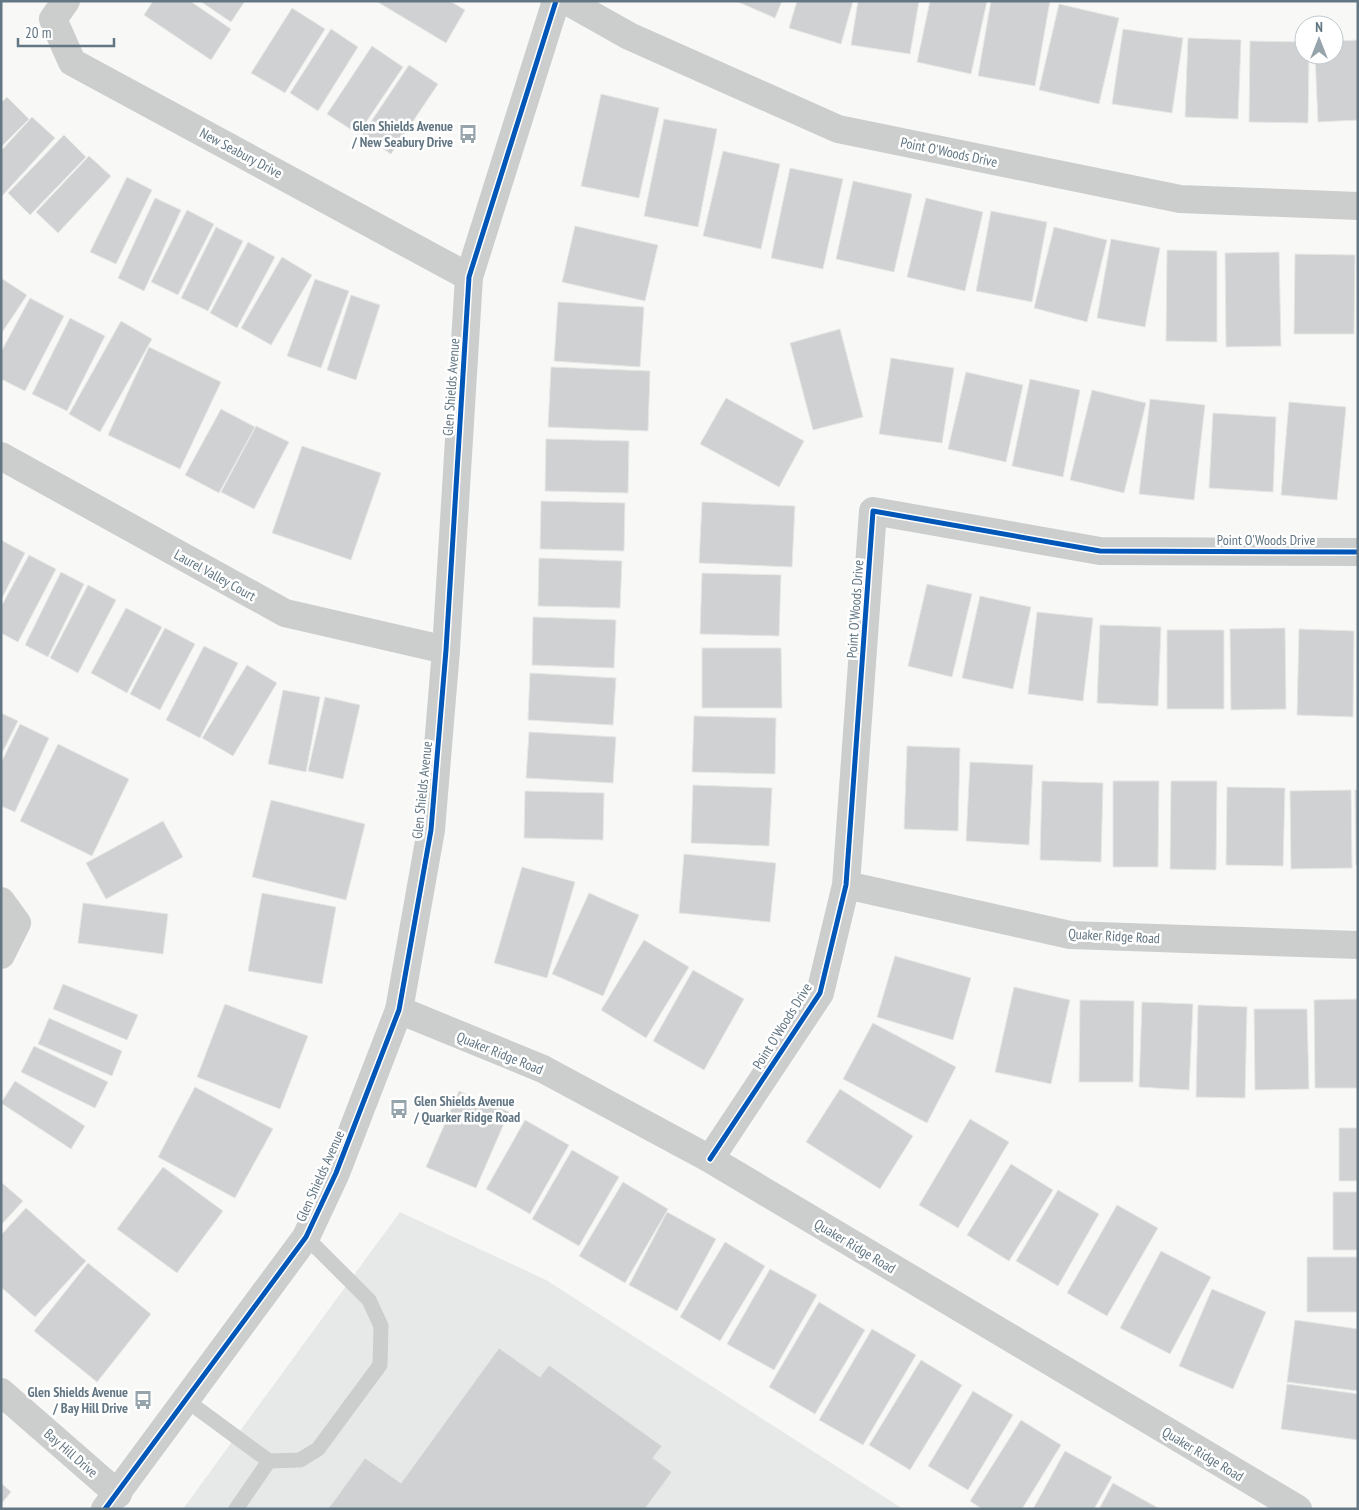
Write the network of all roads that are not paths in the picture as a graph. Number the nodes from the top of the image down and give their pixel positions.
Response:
1 (66, 1) edge
2 (556, 1) edge
3 (567, 1) edge
4 (1358, 206) edge
5 (469, 277) junction
6 (1, 456) edge
7 (1358, 552) edge
8 (446, 650) junction
9 (846, 885) junction
10 (1, 901) edge
11 (1358, 946) edge
12 (1, 956) edge
13 (399, 1010) junction
14 (710, 1159) junction
15 (306, 1237) junction
16 (1, 1392) edge
17 (186, 1400) junction
18 (269, 1461) junction
19 (112, 1501) edge
20 (236, 1509) edge
21 (1298, 1509) edge

1 - 5 street, New Seabury Drive
2 - 5 street, Glen Shields Avenue
3 - 4 street, Point O'Woods Drive
5 - 8 street, Glen Shields Avenue
6 - 8 street, Laurel Valley Court
7 - 9 street, Point O'Woods Drive
8 - 13 street, Glen Shields Avenue
9 - 11 street, Quaker Ridge Road
9 - 14 street, Point O'Woods Drive
10 - 12 street
13 - 14 street, Quaker Ridge Road
13 - 15 street, Glen Shields Avenue
14 - 21 street, Quaker Ridge Road
15 - 17 street, Glen Shields Avenue
15 - 18 lane
16 - 19 street, Bay Hill Drive
17 - 18 lane
17 - 19 street, Glen Shields Avenue
18 - 20 lane

